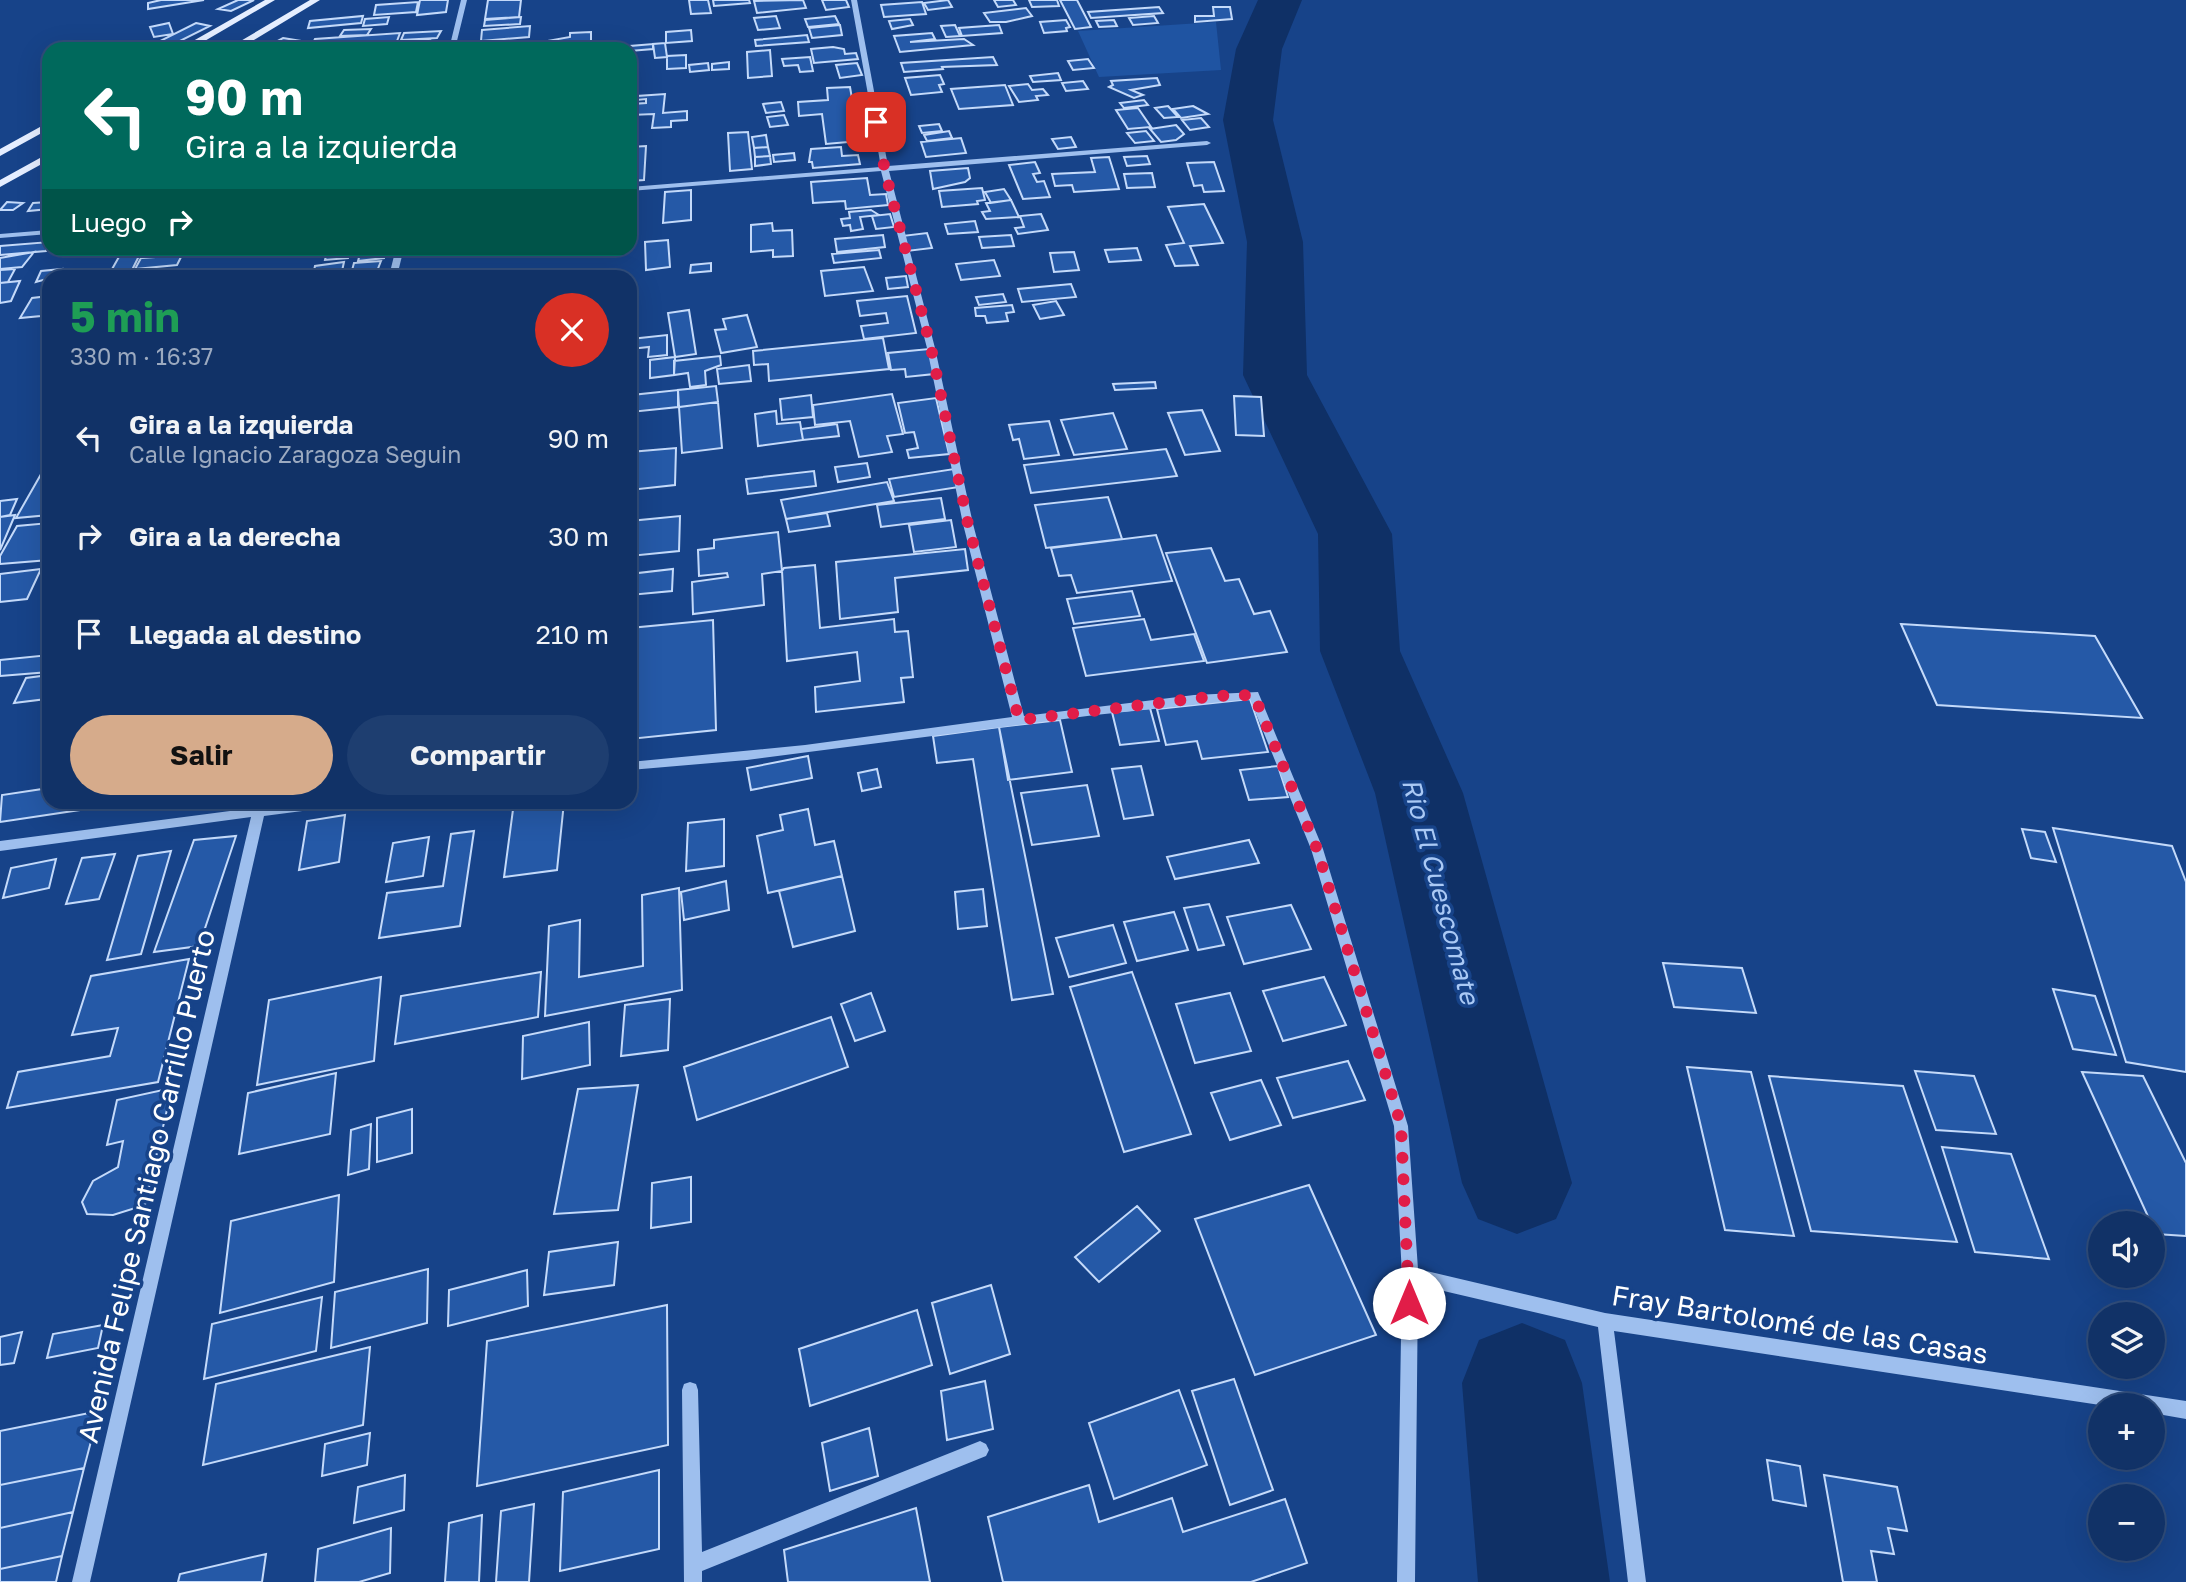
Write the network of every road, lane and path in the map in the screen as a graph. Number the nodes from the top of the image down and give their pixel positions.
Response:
1 (271, 0) edge
2 (316, 0) edge
3 (464, 0) edge
4 (854, 0) edge
5 (196, 42) edge
6 (244, 42) edge
7 (454, 42) edge
8 (42, 129) edge
9 (1207, 143) dead end
10 (0, 153) edge
11 (42, 160) edge
12 (885, 171) junction
13 (0, 184) edge
14 (637, 189) edge
15 (42, 233) edge
16 (0, 236) edge
17 (1254, 695) joint
18 (1019, 720) junction
19 (637, 766) edge
20 (240, 809) edge
21 (259, 809) edge
22 (0, 846) edge
23 (1410, 1275) junction
24 (1605, 1321) junction
25 (690, 1390) dead end
26 (2186, 1410) edge
27 (981, 1450) dead end
28 (693, 1574) edge
29 (81, 1582) edge
30 (1406, 1582) edge
31 (1637, 1582) edge

1 - 5 main road
2 - 6 main road
3 - 7 street
4 - 12 street
8 - 10 main road
9 - 12 street
11 - 13 main road
12 - 14 street
12 - 18 street
15 - 16 street
17 - 18 street
17 - 23 street
18 - 19 street
20 - 22 street
21 - 29 street, Avenida Felipe Santiago Carrillo Puerto
23 - 24 street, Fray Bartolomé de las Casas
23 - 30 street
24 - 26 street, Fray Bartolomé de las Casas
24 - 31 street
25 - 28 street
27 - 28 street

